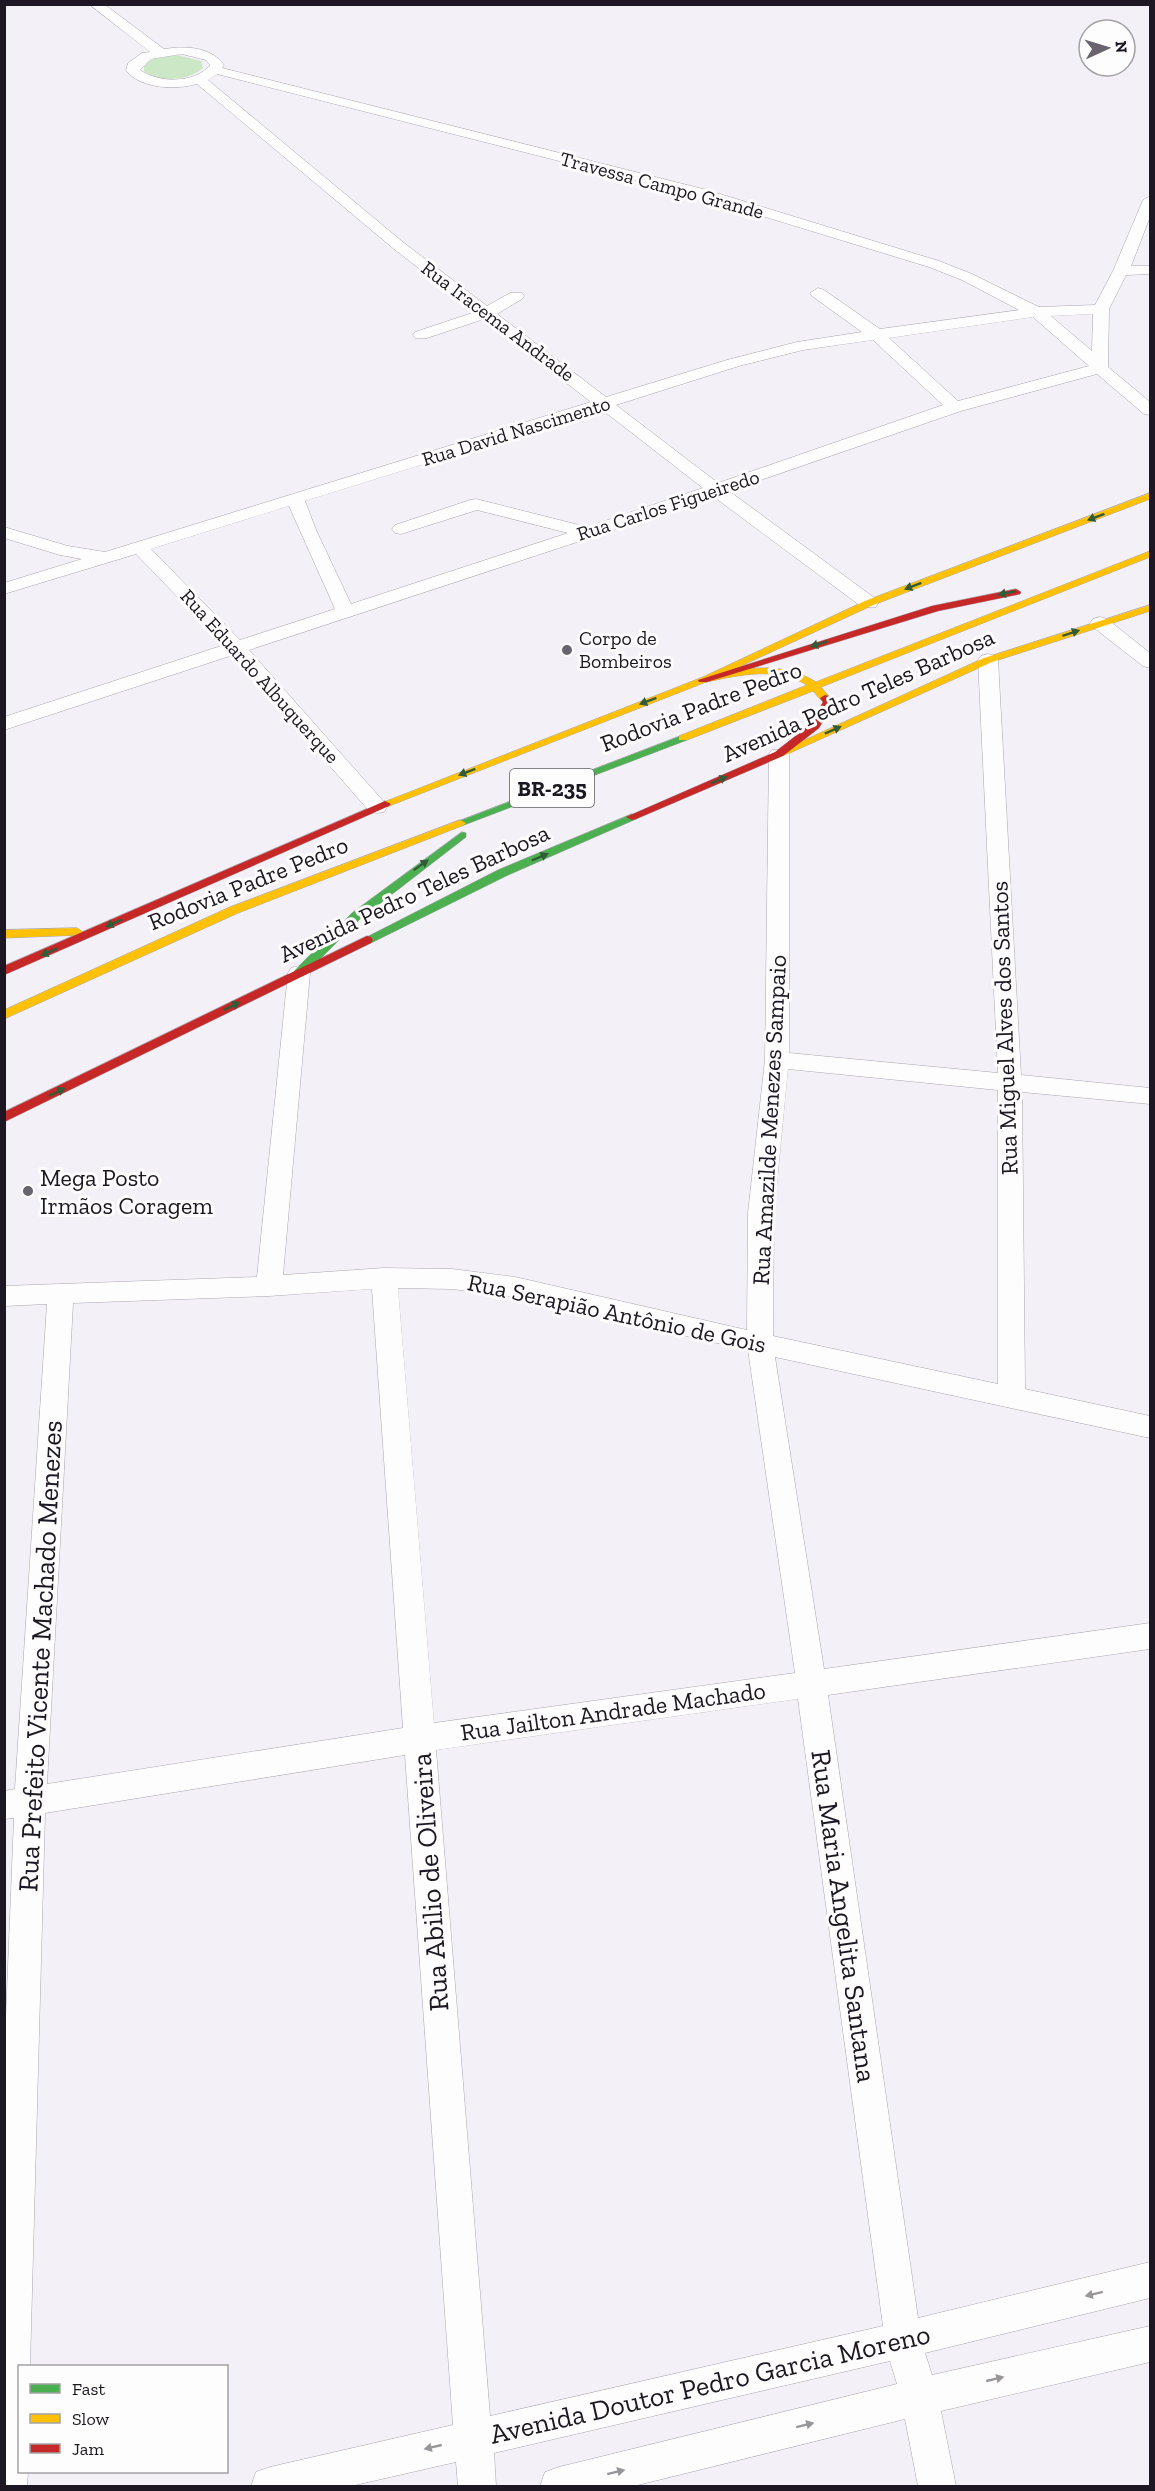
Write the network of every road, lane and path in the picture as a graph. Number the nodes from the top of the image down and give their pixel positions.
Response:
1 (95, 4) edge
2 (159, 52) junction
3 (215, 70) junction
4 (199, 79) junction
5 (1150, 200) edge
6 (1150, 270) edge
7 (1121, 271) junction
8 (818, 293) dead end
9 (516, 296) dead end
10 (1101, 309) junction
11 (1035, 312) junction
12 (487, 313) junction
13 (876, 334) junction
14 (421, 335) dead end
15 (1100, 368) junction
16 (606, 404) junction
17 (955, 407) junction
18 (1150, 410) edge
19 (716, 490) junction
20 (1150, 496) edge
21 (296, 500) junction
22 (400, 528) dead end
23 (4, 532) edge
24 (587, 532) junction
25 (140, 548) junction
26 (1150, 554) edge
27 (110, 557) junction
28 (1106, 573) junction
29 (4, 589) edge
30 (869, 603) junction
31 (1150, 608) edge
32 (345, 611) junction
33 (1100, 623) junction
34 (237, 648) junction
35 (988, 660) junction
36 (1150, 662) edge
37 (703, 680) junction
38 (817, 686) junction
39 (4, 724) edge
40 (779, 754) junction
41 (377, 807) junction
42 (497, 809) junction
43 (94, 932) junction
44 (4, 934) edge
45 (4, 971) edge
46 (299, 973) junction
47 (4, 1015) edge
48 (777, 1060) junction
49 (1010, 1084) junction
50 (1150, 1096) edge
51 (4, 1118) edge
52 (384, 1278) junction
53 (269, 1286) junction
54 (61, 1294) junction
55 (4, 1296) edge
56 (760, 1343) junction
57 (1012, 1396) junction
58 (1150, 1427) edge
59 (1150, 1636) edge
60 (811, 1683) junction
61 (419, 1739) junction
62 (17, 1803) edge
63 (1150, 2280) edge
64 (903, 2340) junction
65 (1150, 2344) edge
66 (919, 2397) junction
67 (473, 2438) junction
68 (8, 2487) edge
69 (270, 2487) edge
70 (477, 2487) edge
71 (560, 2487) edge
72 (937, 2487) edge

1 - 2 street
2 - 3 street
2 - 4 street
3 - 4 street
3 - 11 street, Travessa Campo Grande
4 - 12 street, Rua Iracema Andrade
5 - 7 street
6 - 7 street
7 - 10 street
8 - 13 street
9 - 12 street
10 - 11 street, Travessa Campo Grande
10 - 15 street
11 - 13 street, Rua David Nascimento
11 - 15 street
12 - 14 street
12 - 16 street, Rua Iracema Andrade
13 - 16 street, Rua David Nascimento
13 - 17 street
15 - 17 street, Rua Carlos Figueiredo
15 - 18 street
16 - 19 street, Rua Iracema Andrade
16 - 21 street, Rua David Nascimento
17 - 19 street, Rua Carlos Figueiredo
19 - 24 street, Rua Carlos Figueiredo
19 - 30 street, Rua Iracema Andrade
20 -> 30 main road
21 - 25 street, Rua David Nascimento
21 - 32 street
22 - 24 street
23 - 27 street
24 - 32 street, Rua Carlos Figueiredo
25 - 27 street, Rua David Nascimento
25 - 34 street, Rua Eduardo Albuquerque
26 - 28 main road, Rodovia Padre Pedro / BR-235
27 - 29 street, Rua David Nascimento
28 -> 37 main road
28 - 38 main road, Rodovia Padre Pedro / BR-235
30 - 37 main road
31 - 33 main road, Avenida Pedro Teles Barbosa
32 - 34 street, Rua Carlos Figueiredo
35 -> 33 main road, Avenida Pedro Teles Barbosa
33 - 36 street
34 - 39 street, Rua Carlos Figueiredo
34 - 41 street, Rua Eduardo Albuquerque
40 -> 35 main road, Avenida Pedro Teles Barbosa
35 - 49 street, Rua Miguel Alves dos Santos
37 - 38 main road
37 -> 41 main road
38 - 40 main road
38 - 42 main road, Rodovia Padre Pedro / BR-235
46 -> 40 main road, Avenida Pedro Teles Barbosa
40 - 48 street, Rua Amazilde Menezes Sampaio
41 -> 43 main road
46 -> 42 main road
42 - 47 main road, Rodovia Padre Pedro / BR-235
43 - 44 main road
43 -> 45 main road
51 -> 46 main road, Avenida Pedro Teles Barbosa
46 - 53 street
48 - 49 street
48 - 56 street, Rua Amazilde Menezes Sampaio
49 - 50 street
49 - 57 street, Rua Miguel Alves dos Santos
52 - 53 street, Rua Serapião Antônio de Gois
52 - 56 street, Rua Serapião Antônio de Gois
52 - 61 street, Rua Abilio de Oliveira
53 - 54 street, Rua Serapião Antônio de Gois
54 - 55 street, Rua Serapião Antônio de Gois
54 - 62 street, Rua Prefeito Vicente Machado Menezes
56 - 57 street, Rua Serapião Antônio de Gois
56 - 60 street, Rua Maria Angelita Santana
57 - 58 street, Rua Serapião Antônio de Gois
59 - 60 street, Rua Jailton Andrade Machado
60 - 61 street, Rua Jailton Andrade Machado
60 - 64 street, Rua Maria Angelita Santana
61 - 62 street, Rua Jailton Andrade Machado
61 - 67 street, Rua Abilio de Oliveira
62 - 68 street, Rua Prefeito Vicente Machado Menezes
63 -> 64 street, Avenida Doutor Pedro Garcia Moreno
64 - 66 street, Rua Maria Angelita Santana
64 - 67 street, Avenida Doutor Pedro Garcia Moreno
66 -> 65 street
71 -> 66 street
66 - 72 street, Rua Maria Angelita Santana
67 -> 69 street, Avenida Doutor Pedro Garcia Moreno
67 - 70 street, Rua Abilio de Oliveira

